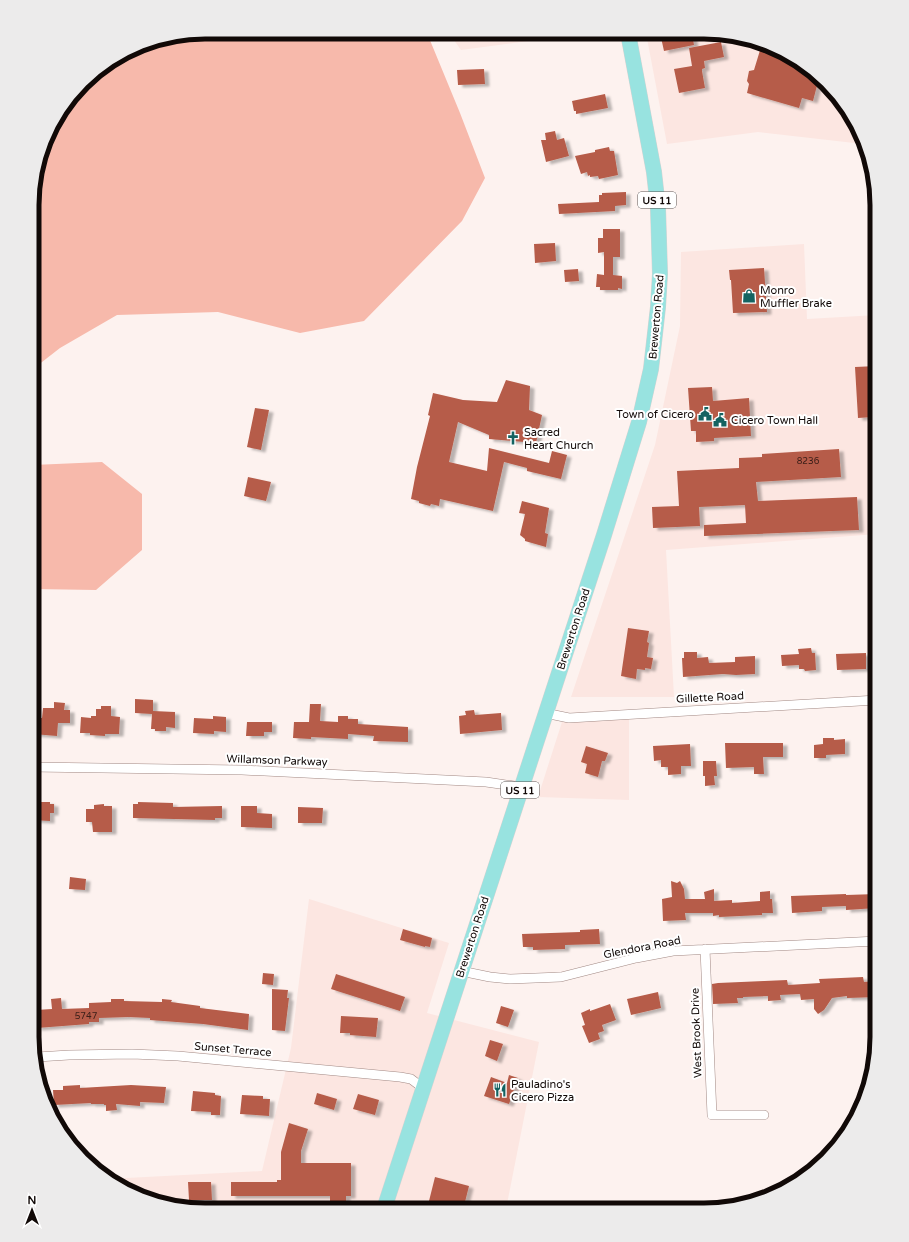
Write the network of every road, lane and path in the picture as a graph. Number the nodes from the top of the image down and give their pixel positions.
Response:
1 (629, 39) edge
2 (870, 700) edge
3 (545, 713) junction
4 (39, 767) edge
5 (521, 787) junction
6 (870, 941) edge
7 (705, 949) junction
8 (461, 972) junction
9 (40, 1057) edge
10 (423, 1088) junction
11 (764, 1115) dead end
12 (386, 1203) edge

1 - 3 main road, Brewerton Road / US 11
2 - 3 street, Gillette Road
3 - 5 main road, Brewerton Road / US 11
4 - 5 street, Willamson Parkway
5 - 8 main road, Brewerton Road / US 11
6 - 7 street, Glendora Road
7 - 8 street, Glendora Road
7 - 11 street, West Brook Drive
8 - 10 main road, Brewerton Road / US 11
9 - 10 street, Sunset Terrace
10 - 12 main road, Brewerton Road / US 11

